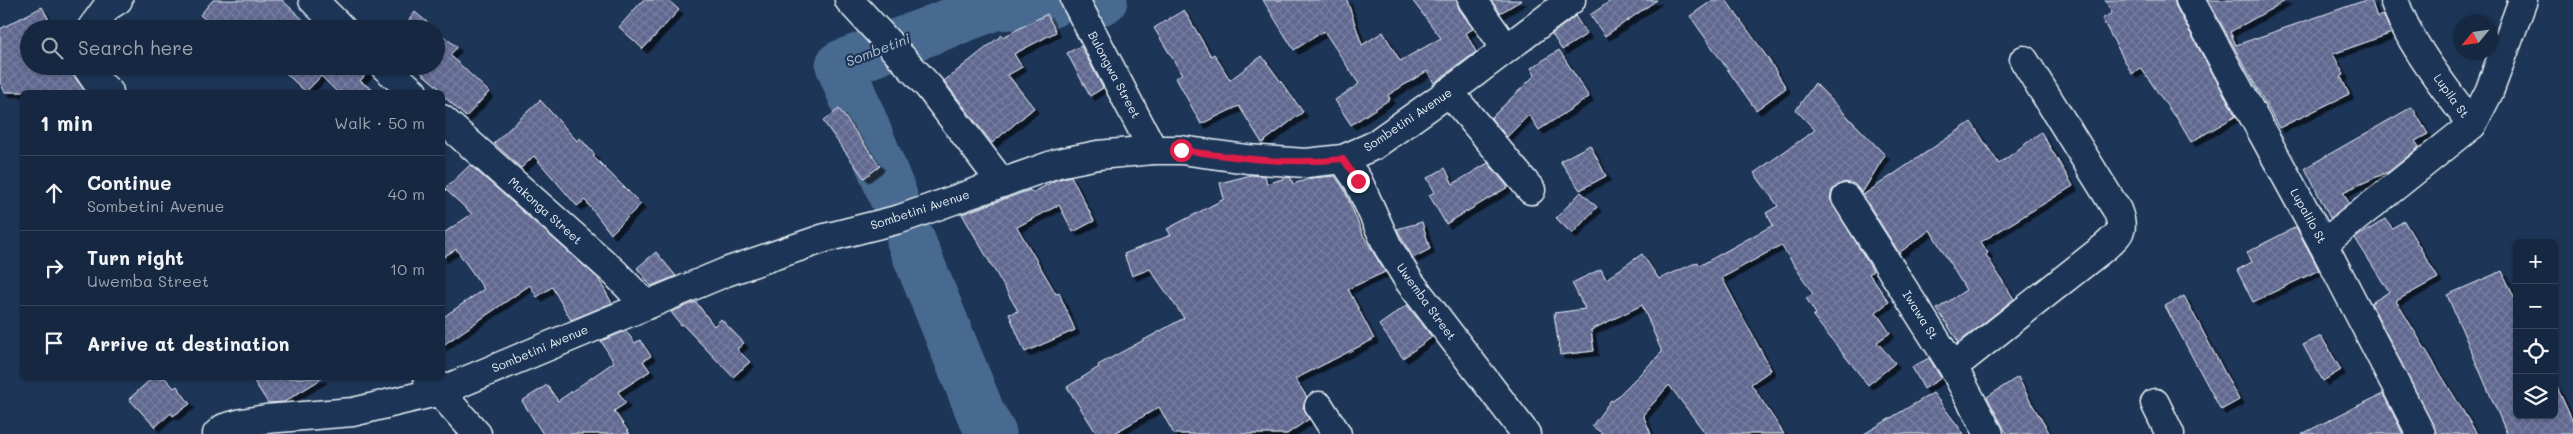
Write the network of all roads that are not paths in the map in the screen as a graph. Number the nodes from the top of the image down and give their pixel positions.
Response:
1 (118, 0) edge
2 (849, 0) edge
3 (1075, 0) edge
4 (1472, 0) edge
5 (1571, 0) edge
6 (2190, 0) edge
7 (2394, 0) edge
8 (2523, 0) edge
9 (317, 1) edge
10 (98, 20) edge
11 (334, 20) edge
12 (1505, 47) junction
13 (2024, 60) dead end
14 (91, 75) edge
15 (394, 75) edge
16 (107, 90) edge
17 (411, 90) edge
18 (1449, 92) junction
19 (445, 122) edge
20 (2472, 125) junction
21 (1153, 150) junction
22 (1343, 159) junction
23 (1002, 183) junction
24 (1531, 190) dead end
25 (1846, 198) dead end
26 (2323, 244) junction
27 (646, 305) junction
28 (1953, 367) junction
29 (445, 380) edge
30 (434, 384) edge
31 (2155, 403) dead end
32 (1319, 406) dead end
33 (218, 434) edge
34 (477, 434) edge
35 (1337, 434) edge
36 (1526, 434) edge
37 (1989, 434) edge
38 (2170, 434) edge
39 (2421, 434) edge

1 - 10 street
2 - 23 street
3 - 21 street, Bulongwa Street
4 - 12 street
5 - 12 street, Sombetini Avenue
6 - 26 street, Lupalilo St
7 - 20 street, Lupila St
8 - 20 street, Lupila St
9 - 11 street
12 - 18 street, Sombetini Avenue
13 - 28 street
14 - 16 street
15 - 17 street
18 - 22 street, Sombetini Avenue
18 - 24 street
19 - 27 street, Makonga Street
20 - 26 street
21 - 22 street, Sombetini Avenue
21 - 23 street, Sombetini Avenue
22 - 36 street, Uwemba Street
23 - 27 street, Sombetini Avenue
25 - 28 street, Iwawa St
26 - 39 street, Lupalilo St
27 - 29 street, Sombetini Avenue
28 - 37 street, Iwawa St
30 - 33 street, Sombetini Avenue
30 - 34 street
31 - 38 street
32 - 35 street

